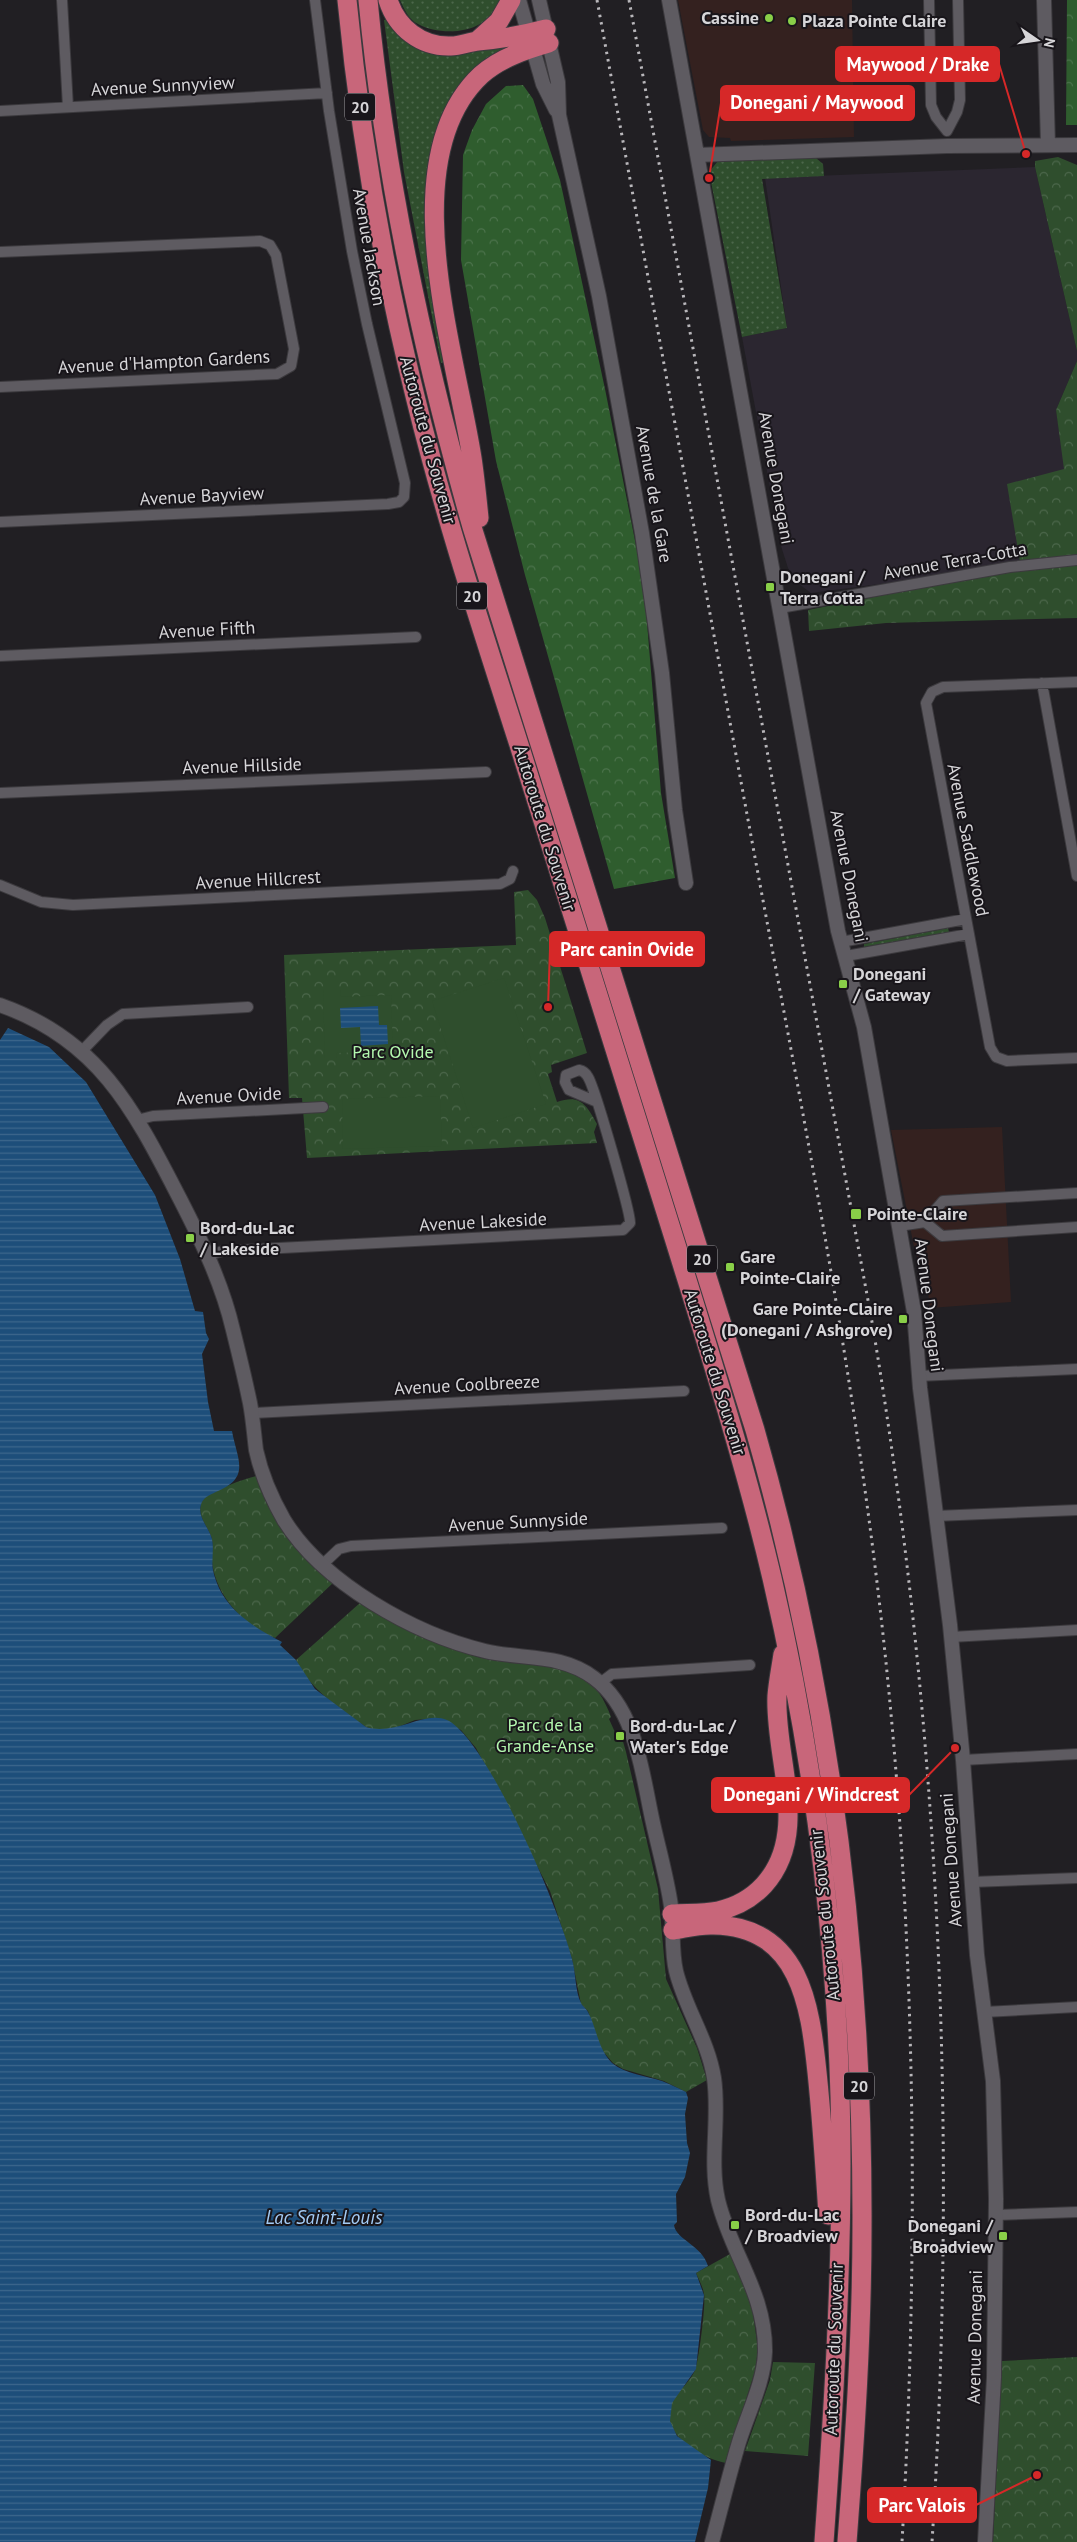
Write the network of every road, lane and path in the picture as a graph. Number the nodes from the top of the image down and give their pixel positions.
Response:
1 (62, 0) edge
2 (315, 0) edge
3 (347, 0) edge
4 (368, 0) edge
5 (388, 0) edge
6 (511, 0) edge
7 (519, 0) edge
8 (539, 0) edge
9 (669, 0) edge
10 (929, 0) edge
11 (958, 0) edge
12 (1044, 0) edge
13 (539, 38) junction
14 (477, 42) junction
15 (327, 93) junction
16 (68, 107) junction
17 (0, 111) edge
18 (947, 131) junction
19 (1048, 145) junction
20 (1077, 145) edge
21 (947, 146) junction
22 (697, 155) junction
23 (0, 252) edge
24 (0, 387) edge
25 (404, 497) joint
26 (0, 522) edge
27 (1077, 560) edge
28 (484, 564) junction
29 (780, 608) junction
30 (416, 637) dead end
31 (0, 656) edge
32 (1077, 682) edge
33 (1042, 683) junction
34 (486, 772) dead end
35 (0, 793) edge
36 (513, 872) dead end
37 (1077, 876) edge
38 (686, 883) dead end
39 (0, 885) edge
40 (966, 919) junction
41 (969, 934) junction
42 (841, 942) junction
43 (846, 956) junction
44 (0, 1004) edge
45 (248, 1007) dead end
46 (81, 1052) junction
47 (1077, 1058) edge
48 (597, 1102) dead end
49 (323, 1107) dead end
50 (137, 1120) junction
51 (1077, 1192) edge
52 (925, 1222) junction
53 (899, 1226) junction
54 (1077, 1228) edge
55 (208, 1255) junction
56 (1077, 1369) edge
57 (919, 1376) junction
58 (684, 1391) dead end
59 (252, 1413) junction
60 (1077, 1510) edge
61 (936, 1516) junction
62 (722, 1528) dead end
63 (322, 1564) junction
64 (1077, 1630) edge
65 (951, 1637) junction
66 (785, 1641) junction
67 (750, 1665) dead end
68 (600, 1683) junction
69 (1077, 1754) edge
70 (963, 1760) junction
71 (1077, 1878) edge
72 (972, 1882) junction
73 (672, 1922) junction
74 (1077, 2007) edge
75 (984, 2012) junction
76 (1077, 2212) edge
77 (996, 2215) junction
78 (836, 2350) junction
79 (712, 2542) edge
80 (824, 2542) edge
81 (848, 2542) edge
82 (985, 2542) edge

1 - 16 street
2 - 15 street, Avenue Jackson
3 - 66 highway, Autoroute du Souvenir / 20
4 - 28 highway, Autoroute du Souvenir / 20
5 - 14 highway
6 - 14 highway
7 - 13 street, Avenue de la Gare
8 - 13 street, Avenue de la Gare
9 - 22 street, Avenue Donegani
10 - 18 street
11 - 18 street
12 - 19 street
13 - 14 highway
13 - 28 highway
13 - 38 street, Avenue de la Gare
15 - 16 street, Avenue Sunnyview
15 - 25 street, Avenue Jackson
16 - 17 street, Avenue Sunnyview
18 - 21 street
19 - 20 street
19 - 21 street
21 - 22 street
22 - 29 street, Avenue Donegani
23 - 24 street, Avenue d'Hampton Gardens
25 - 26 street, Avenue Bayview
27 - 29 street, Avenue Terra-Cotta
28 - 81 highway, Autoroute du Souvenir / 20
29 - 42 street, Avenue Donegani
30 - 31 street, Avenue Fifth
32 - 33 street, Avenue Saddlewood
33 - 37 street
33 - 40 street, Avenue Saddlewood
34 - 35 street, Avenue Hillside
36 - 39 street, Avenue Hillcrest
40 - 41 street, Avenue Saddlewood
40 - 42 street
41 - 43 street
41 - 47 street, Avenue Saddlewood
42 - 43 street, Avenue Donegani
43 - 53 street, Avenue Donegani
44 - 46 street
45 - 46 street
46 - 50 street
48 - 55 street, Avenue Lakeside
49 - 50 street, Avenue Ovide
50 - 55 street
51 - 52 street
52 - 53 street
52 - 54 street
53 - 57 street, Avenue Donegani
55 - 59 street
56 - 57 street
57 - 61 street, Avenue Donegani
58 - 59 street, Avenue Coolbreeze
59 - 63 street
60 - 61 street
61 - 65 street, Avenue Donegani
62 - 63 street, Avenue Sunnyside
63 - 68 street
64 - 65 street
65 - 70 street, Avenue Donegani
66 - 73 highway
66 - 78 highway, Autoroute du Souvenir / 20
67 - 68 street
68 - 73 street
69 - 70 street
70 - 72 street, Avenue Donegani
71 - 72 street
72 - 75 street, Avenue Donegani
73 - 78 highway
73 - 79 street
74 - 75 street
75 - 77 street, Avenue Donegani
76 - 77 street
77 - 82 street, Avenue Donegani
78 - 80 highway, Autoroute du Souvenir / 20

